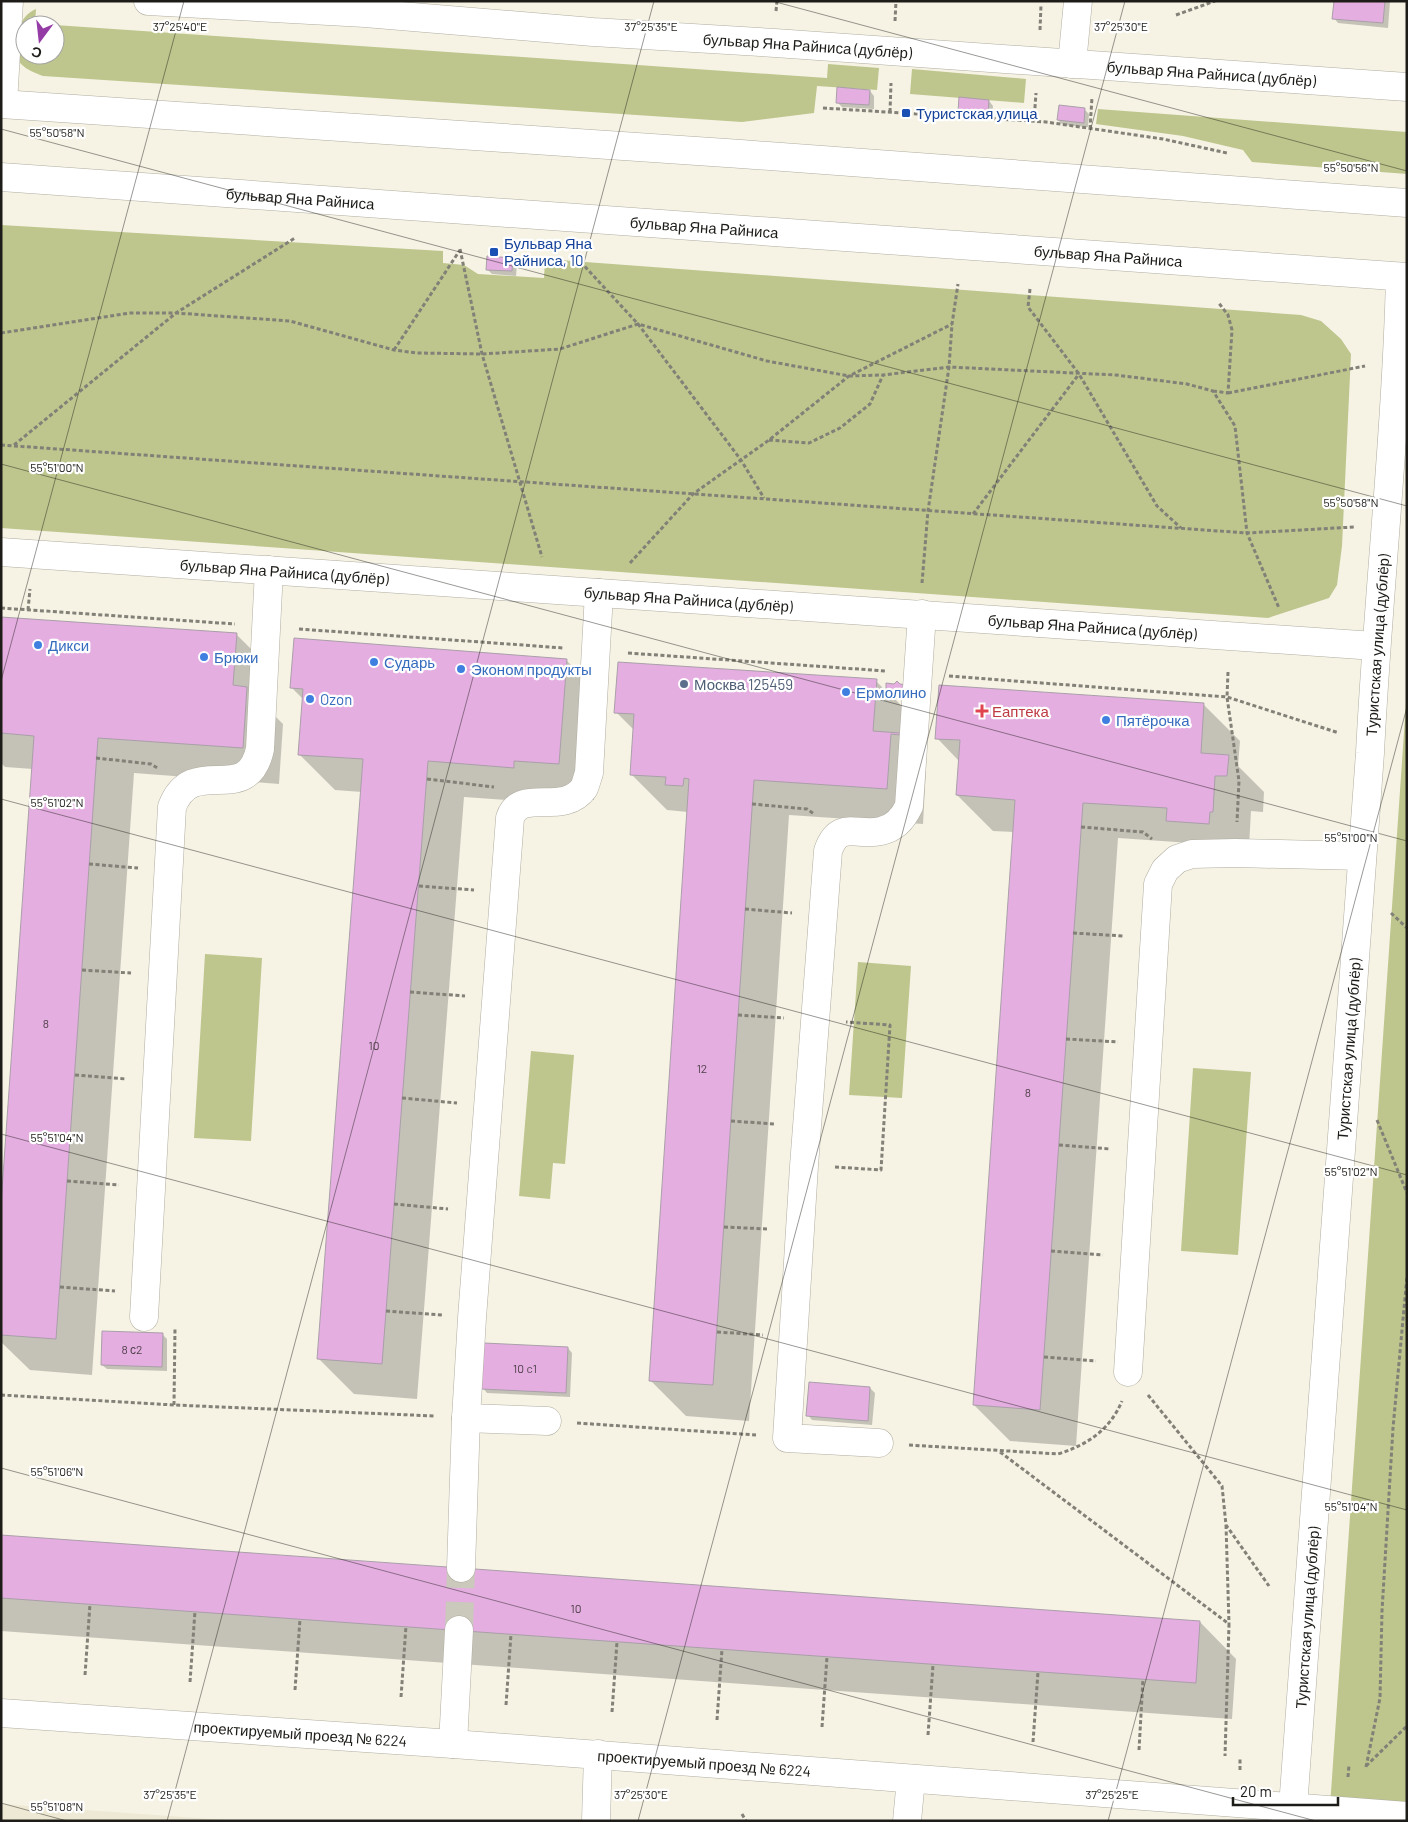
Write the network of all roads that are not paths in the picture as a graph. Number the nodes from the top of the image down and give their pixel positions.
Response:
1 (9, 1) edge
2 (148, 1) edge
3 (1078, 1) edge
4 (365, 7) edge
5 (1072, 64) junction
6 (1407, 87) edge
7 (2, 104) edge
8 (1, 177) edge
9 (1407, 203) edge
10 (1404, 277) edge
11 (1, 552) edge
12 (269, 570) junction
13 (599, 593) junction
14 (922, 614) junction
15 (1375, 646) junction
16 (1362, 856) junction
17 (144, 1305) road end
18 (1129, 1367) road end
19 (466, 1418) junction
20 (547, 1421) road end
21 (879, 1444) road end
22 (461, 1568) tunnel mouth
23 (459, 1630) tunnel mouth
24 (1, 1714) edge
25 (453, 1744) junction
26 (598, 1754) junction
27 (910, 1778) junction
28 (1292, 1814) edge
29 (1407, 1816) edge
30 (596, 1821) edge
31 (907, 1821) edge

1 - 7 street
2 - 4 street, бульвар Яна Райниса (дублёр)
3 - 5 street
4 - 5 street, бульвар Яна Райниса (дублёр)
5 - 6 street, бульвар Яна Райниса (дублёр)
7 - 9 street
8 - 10 street, бульвар Яна Райниса
10 - 15 street, Туристская улица (дублёр)
11 - 12 street, бульвар Яна Райниса (дублёр)
12 - 13 street, бульвар Яна Райниса (дублёр)
12 - 17 street
13 - 14 street, бульвар Яна Райниса (дублёр)
13 - 19 street
14 - 15 street, бульвар Яна Райниса (дублёр)
14 - 21 street
15 - 16 street, Туристская улица (дублёр)
16 - 18 street
16 - 28 street, Туристская улица (дублёр)
19 - 20 street
19 - 22 street
23 - 25 street
24 - 25 street, проектируемый проезд № 6224
25 - 26 street, проектируемый проезд № 6224
26 - 27 street, проектируемый проезд № 6224
26 - 30 street
27 - 28 street, проектируемый проезд № 6224
27 - 31 street
28 - 29 street, проектируемый проезд № 6224

